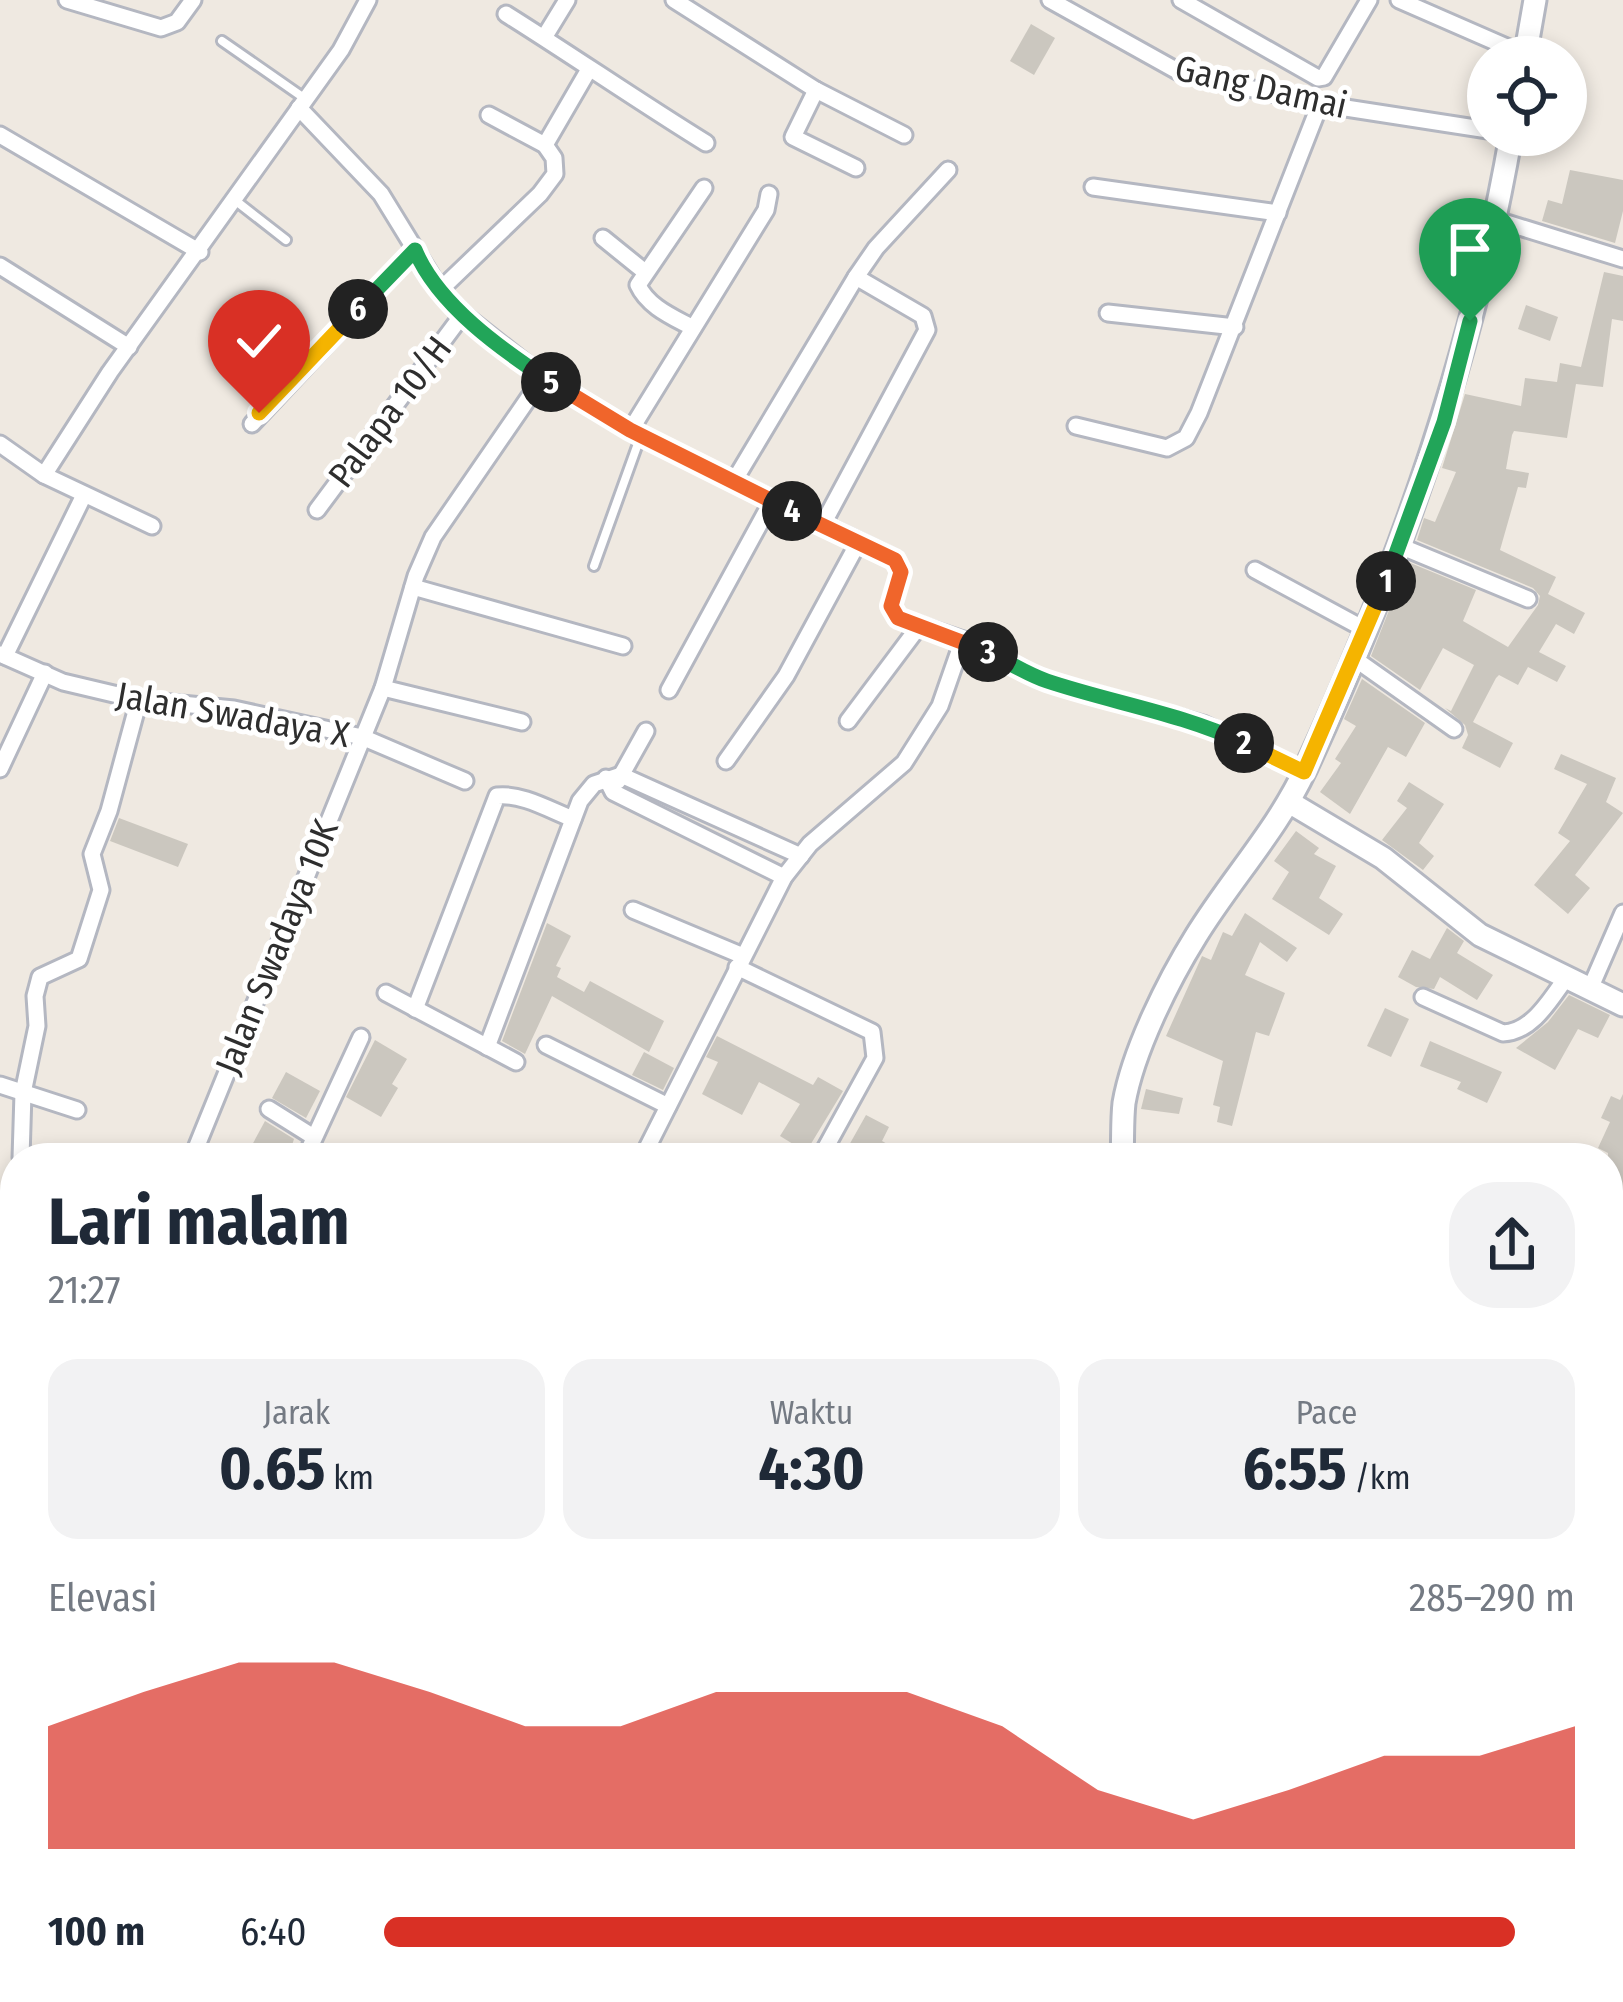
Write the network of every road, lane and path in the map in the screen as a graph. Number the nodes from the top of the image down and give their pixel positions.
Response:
1 (68, 0) edge
2 (193, 0) edge
3 (368, 0) edge
4 (567, 0) edge
5 (1050, 0) edge
6 (1180, 0) edge
7 (1369, 0) edge
8 (1399, 0) edge
9 (1535, 0) edge
10 (679, 1) edge
11 (506, 14) dead end
12 (545, 36) junction
13 (1480, 36) edge
14 (1529, 36) edge
15 (222, 41) dead end
16 (588, 71) junction
17 (816, 90) junction
18 (302, 104) junction
19 (1320, 104) junction
20 (489, 116) dead end
21 (1467, 127) edge
22 (0, 135) edge
23 (904, 135) dead end
24 (706, 142) dead end
25 (545, 146) junction
26 (1508, 156) edge
27 (856, 168) dead end
28 (948, 170) dead end
29 (1093, 187) dead end
30 (704, 188) dead end
31 (770, 194) dead end
32 (236, 201) junction
33 (1278, 213) junction
34 (1497, 220) junction
35 (603, 238) dead end
36 (286, 240) dead end
37 (415, 250) junction
38 (200, 251) junction
39 (1623, 259) edge
40 (0, 266) edge
41 (645, 272) junction
42 (856, 277) junction
43 (440, 290) junction
44 (1108, 313) dead end
45 (464, 314) junction
46 (1235, 327) junction
47 (693, 328) junction
48 (128, 347) junction
49 (543, 377) junction
50 (252, 424) dead end
51 (1076, 426) dead end
52 (635, 433) junction
53 (0, 444) edge
54 (44, 475) junction
55 (734, 481) junction
56 (84, 495) junction
57 (772, 501) junction
58 (317, 510) dead end
59 (823, 524) junction
60 (152, 526) dead end
61 (858, 543) junction
62 (1400, 546) junction
63 (594, 566) dead end
64 (1255, 570) dead end
65 (413, 587) junction
66 (1528, 599) dead end
67 (920, 625) junction
68 (1366, 630) junction
69 (963, 640) junction
70 (623, 646) dead end
71 (2, 655) edge
72 (1355, 659) junction
73 (45, 674) junction
74 (383, 688) junction
75 (669, 690) dead end
76 (139, 700) junction
77 (848, 721) dead end
78 (522, 722) dead end
79 (1454, 729) dead end
80 (646, 731) dead end
81 (362, 736) junction
82 (726, 761) dead end
83 (0, 769) edge
84 (1304, 772) junction
85 (465, 782) dead end
86 (614, 782) junction
87 (1289, 802) junction
88 (573, 819) junction
89 (801, 856) junction
90 (784, 877) junction
91 (633, 910) dead end
92 (1623, 913) edge
93 (740, 962) junction
94 (1566, 978) junction
95 (1590, 989) junction
96 (386, 993) dead end
97 (1423, 997) dead end
98 (1623, 1005) edge
99 (415, 1009) junction
100 (361, 1037) dead end
101 (546, 1045) dead end
102 (487, 1047) junction
103 (516, 1062) dead end
104 (0, 1084) edge
105 (23, 1094) junction
106 (668, 1106) junction
107 (269, 1109) dead end
108 (77, 1110) dead end
109 (312, 1136) junction
110 (21, 1143) edge
111 (198, 1143) edge
112 (310, 1143) edge
113 (650, 1143) edge
114 (828, 1143) edge
115 (1123, 1143) edge

1 - 2 street
3 - 18 street
4 - 12 street
5 - 19 street, Gang Damai
6 - 7 street
8 - 13 street
9 - 14 street
10 - 17 street
11 - 12 street
12 - 16 street
15 - 18 lane
16 - 24 street
16 - 25 street
17 - 23 street
17 - 27 street
18 - 32 street
18 - 37 street
19 - 21 street, Gang Damai
19 - 33 street
20 - 25 street
22 - 38 street
25 - 43 street
26 - 34 street
28 - 42 street
29 - 33 street
30 - 41 street
31 - 47 street
32 - 36 lane
32 - 38 street
33 - 46 street
34 - 39 street
34 - 62 street
35 - 41 street
37 - 43 street
37 - 50 street
38 - 48 street
40 - 48 street
41 - 47 street
42 - 55 street
42 - 59 street
43 - 45 street
44 - 46 street
45 - 49 street
45 - 58 street, Palapa 10/H
46 - 51 street
47 - 52 street
48 - 54 street
49 - 52 street
49 - 65 street, Jalan Swadaya 10K
52 - 55 street
52 - 63 lane
53 - 54 street
54 - 56 street
55 - 57 street
56 - 60 street
56 - 71 street
57 - 59 street
57 - 75 street
59 - 61 street
61 - 67 street
61 - 82 street
62 - 66 street
62 - 68 street
64 - 68 street
65 - 70 street
65 - 74 street, Jalan Swadaya 10K
67 - 69 street
67 - 77 street
68 - 72 street
69 - 84 street
69 - 89 street
71 - 73 street, Jalan Swadaya X
72 - 79 street
72 - 84 street
73 - 76 street, Jalan Swadaya X
73 - 83 street
74 - 78 street
74 - 81 street, Jalan Swadaya 10K
76 - 81 street, Jalan Swadaya X
76 - 105 street
80 - 86 street
81 - 85 street, Jalan Swadaya X
81 - 111 street, Jalan Swadaya 10K
84 - 87 street
86 - 88 street
86 - 89 street
86 - 90 street
87 - 94 street
87 - 115 street
88 - 99 street
88 - 102 street
89 - 90 street
90 - 93 street
91 - 93 street
92 - 95 street
93 - 106 street
93 - 114 street
94 - 95 street
94 - 97 street
95 - 98 street
96 - 99 street
99 - 102 street
100 - 109 street
101 - 106 street
102 - 103 street
104 - 105 street
105 - 108 street
105 - 110 street
106 - 113 street
107 - 109 street
109 - 112 street

